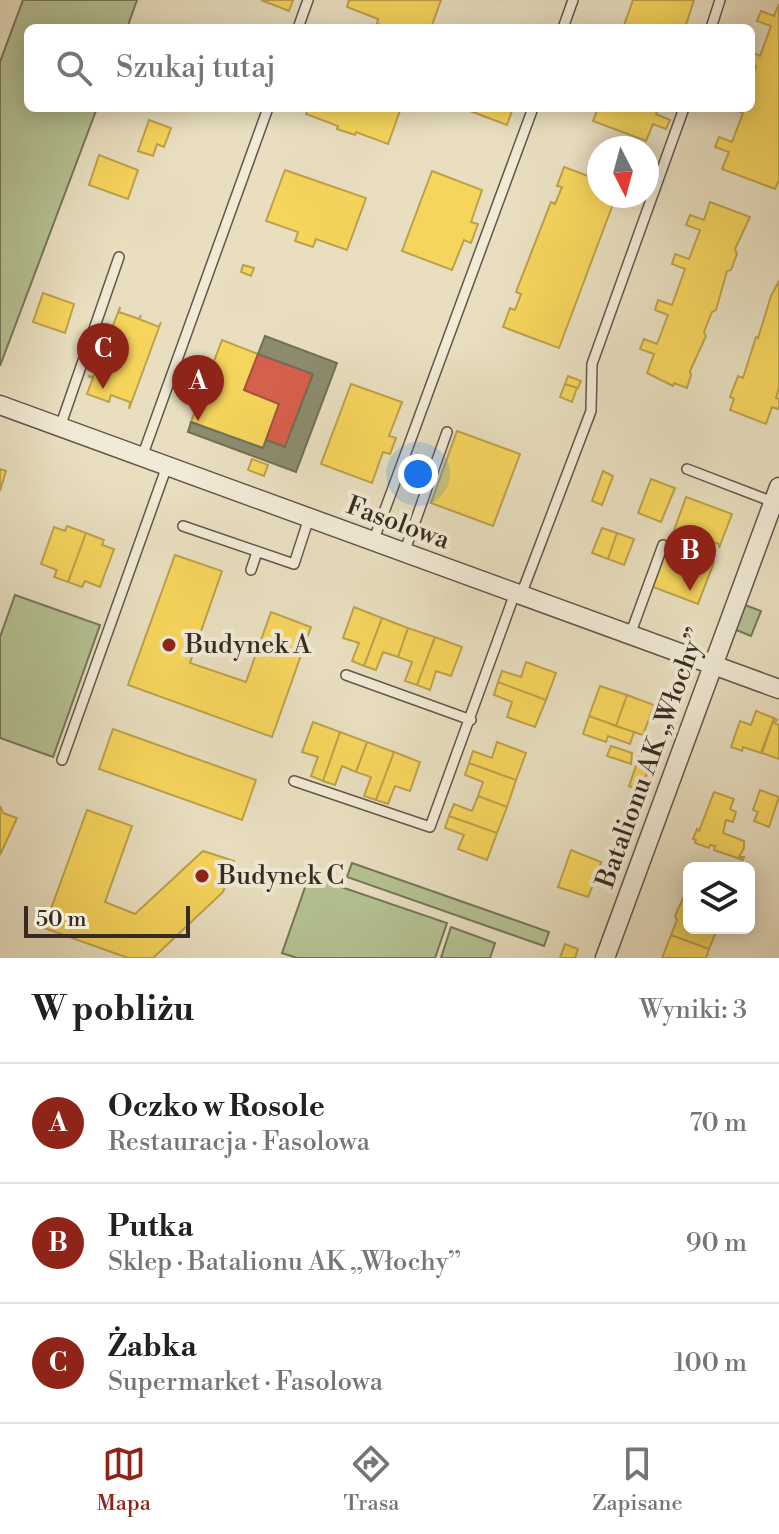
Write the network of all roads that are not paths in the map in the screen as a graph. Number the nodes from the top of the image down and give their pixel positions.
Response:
1 (308, 0) edge
2 (573, 0) edge
3 (720, 0) edge
4 (299, 24) edge
5 (564, 24) edge
6 (712, 24) edge
7 (267, 112) edge
8 (532, 112) edge
9 (683, 112) edge
10 (119, 257) dead end
11 (0, 405) edge
12 (60, 427) junction
13 (447, 432) dead end
14 (142, 457) junction
15 (167, 466) junction
16 (687, 469) dead end
17 (776, 494) edge
18 (309, 518) junction
19 (183, 526) dead end
20 (373, 542) junction
21 (663, 545) dead end
22 (257, 552) junction
23 (404, 553) junction
24 (251, 570) dead end
25 (518, 594) junction
26 (630, 635) junction
27 (712, 665) junction
28 (346, 675) dead end
29 (779, 689) edge
30 (471, 720) junction
31 (62, 760) dead end
32 (294, 781) dead end
33 (605, 958) edge

1 - 4 lane
2 - 5 lane
3 - 6 lane
7 - 14 lane
8 - 20 lane
9 - 25 lane
10 - 12 lane
11 - 12 street, Fasolowa
12 - 14 street, Fasolowa
13 - 23 lane
14 - 15 street, Fasolowa
15 - 18 street, Fasolowa
15 - 31 lane
16 - 17 lane
17 - 27 street, Batalionu AK „Włochy”
18 - 20 street, Fasolowa
18 - 22 lane
19 - 22 lane
20 - 23 street, Fasolowa
21 - 26 lane
22 - 24 lane
23 - 25 street, Fasolowa
25 - 26 street, Fasolowa
25 - 30 lane
26 - 27 street, Fasolowa
27 - 29 street, Fasolowa
27 - 33 street, Batalionu AK „Włochy”
28 - 30 lane
30 - 32 lane

